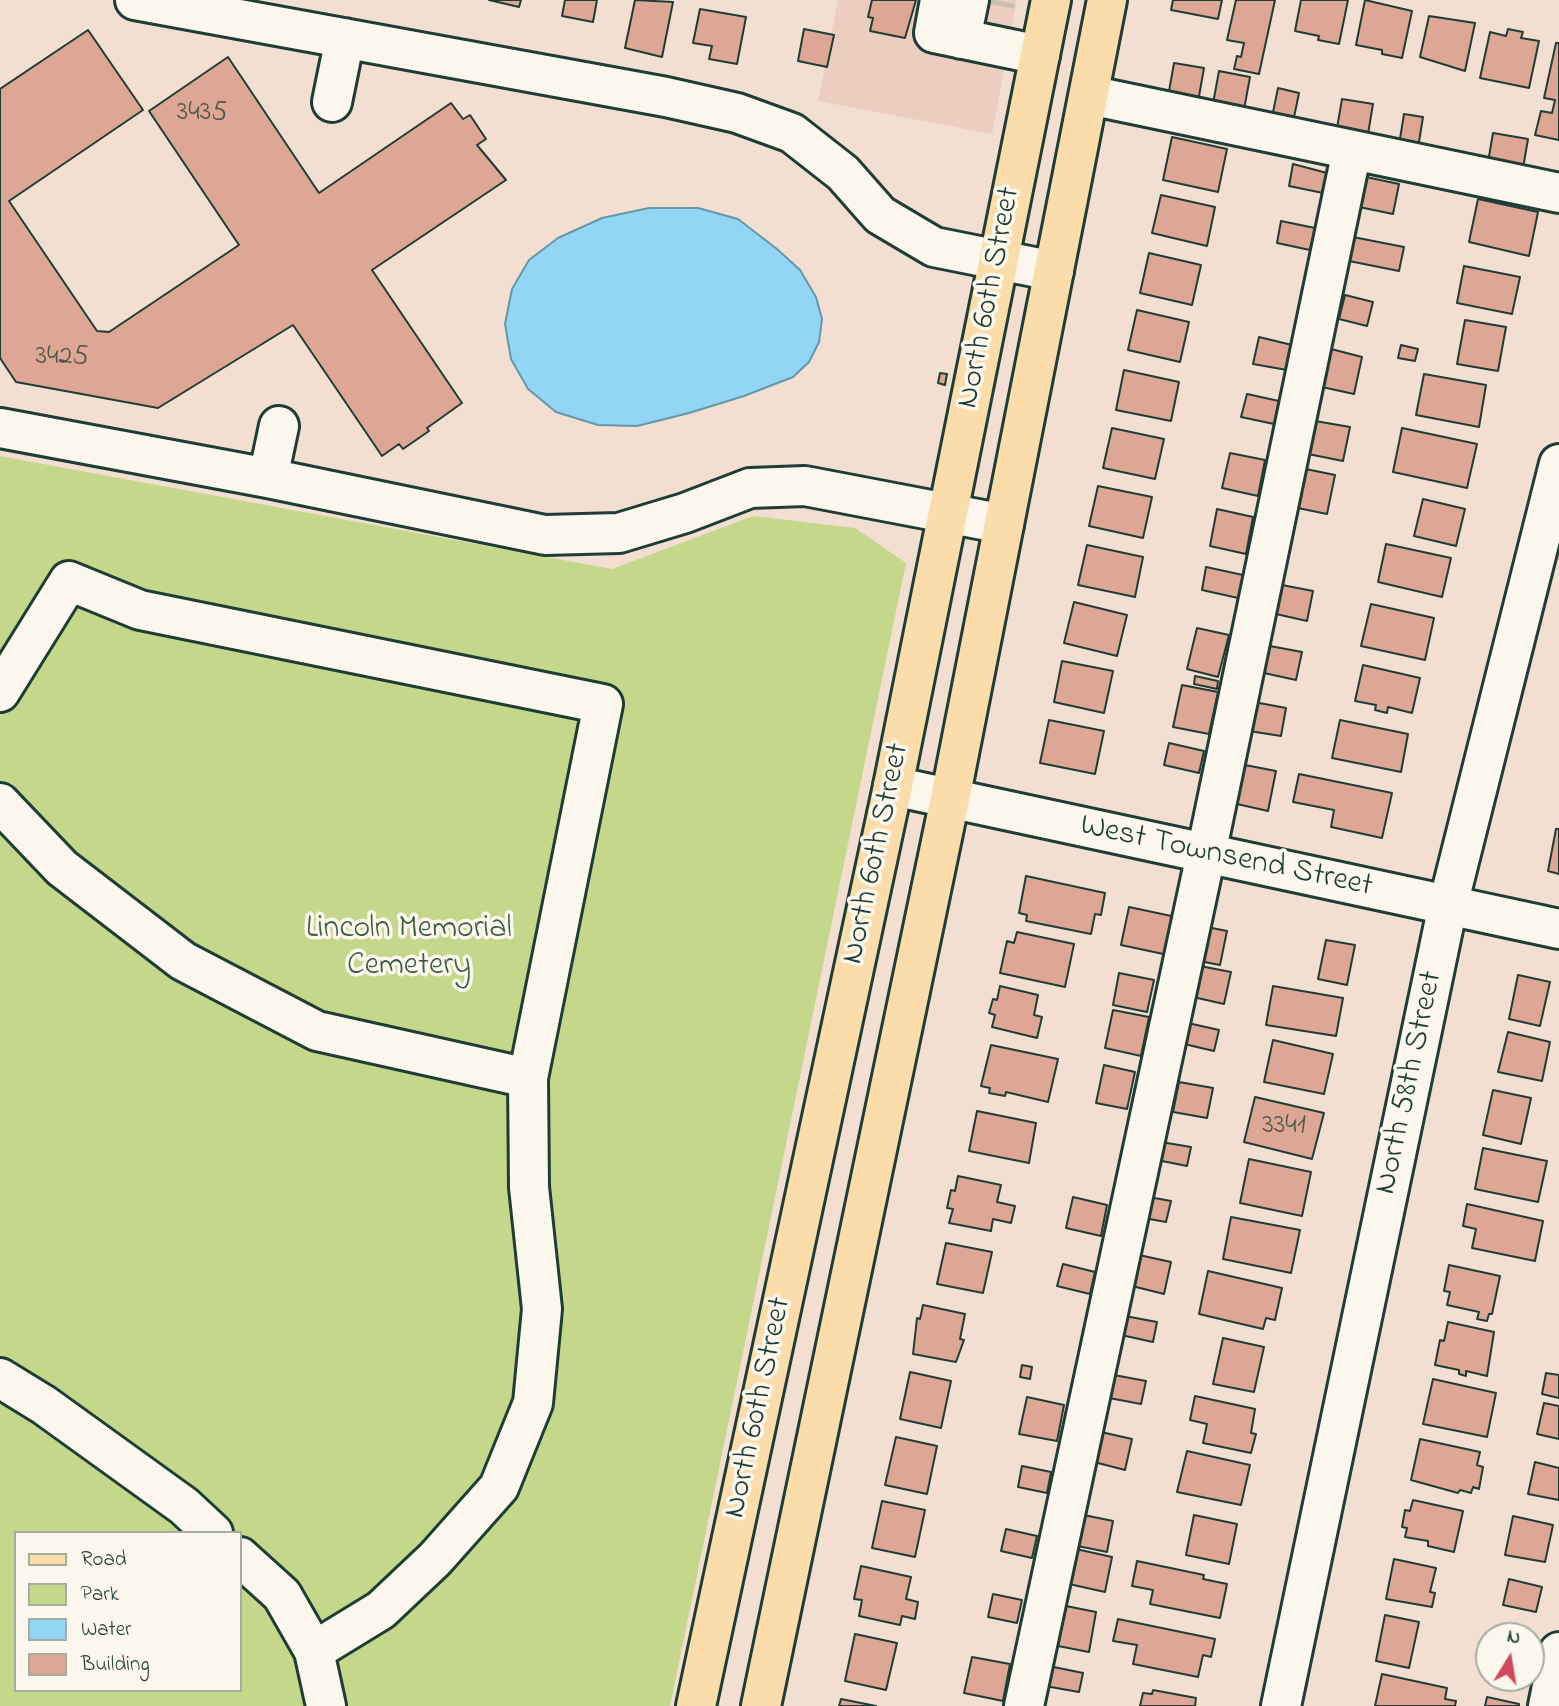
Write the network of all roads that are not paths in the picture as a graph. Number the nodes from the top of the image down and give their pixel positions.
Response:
1 (135, 0) edge
2 (940, 0) edge
3 (1051, 0) edge
4 (1107, 0) edge
5 (982, 2) edge
6 (345, 38) junction
7 (974, 41) junction
8 (1040, 55) junction
9 (1089, 95) junction
10 (332, 102) dead end
11 (1352, 150) junction
12 (1559, 193) edge
13 (999, 261) junction
14 (1054, 271) junction
15 (279, 426) dead end
16 (0, 428) edge
17 (1559, 464) edge
18 (268, 478) junction
19 (948, 513) junction
20 (1004, 524) junction
21 (0, 692) edge
22 (893, 786) junction
23 (950, 799) junction
24 (0, 803) edge
25 (1206, 854) junction
26 (1448, 905) junction
27 (1559, 929) edge
28 (528, 1078) junction
29 (0, 1378) edge
30 (211, 1531) edge
31 (242, 1559) edge
32 (314, 1651) junction
33 (1559, 1652) edge
34 (326, 1706) edge
35 (696, 1706) edge
36 (761, 1706) edge
37 (1024, 1706) edge
38 (1282, 1706) edge
39 (1548, 1706) edge

1 - 6 street
2 - 7 street
3 - 8 main road, North 60th Street
4 - 9 main road, North 60th Street
5 - 7 street
6 - 10 street
6 - 13 street
7 - 8 street
8 - 13 main road, North 60th Street
9 - 11 street
9 - 14 main road, North 60th Street
11 - 12 street
11 - 25 street
13 - 14 street
13 - 19 main road, North 60th Street
14 - 20 main road, North 60th Street
15 - 18 street
16 - 18 street
17 - 26 street, North 58th Street
18 - 19 street
19 - 20 street
19 - 22 main road, North 60th Street
20 - 23 main road, North 60th Street
21 - 28 street
22 - 23 street, West Townsend Street
22 - 35 main road, North 60th Street
23 - 25 street, West Townsend Street
23 - 36 main road, North 60th Street
24 - 28 street
25 - 26 street, West Townsend Street
25 - 37 street
26 - 27 street, West Townsend Street
26 - 38 street, North 58th Street
28 - 32 street
29 - 30 street
31 - 32 street
32 - 34 street
33 - 39 street

